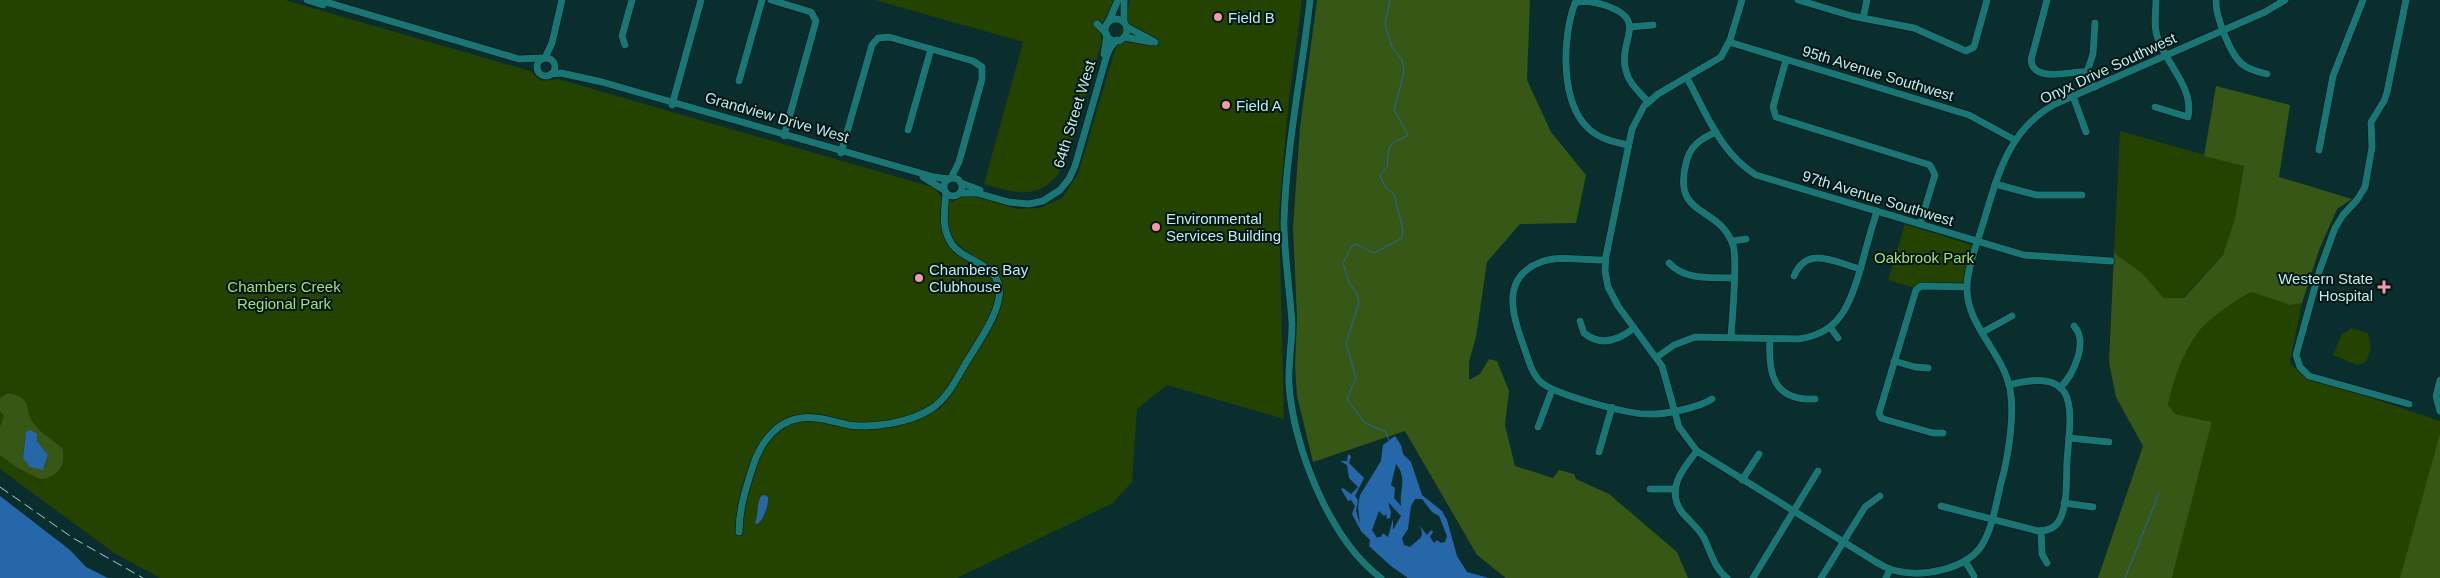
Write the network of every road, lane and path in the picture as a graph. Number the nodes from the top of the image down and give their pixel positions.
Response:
1 (307, 0) edge
2 (319, 0) edge
3 (562, 0) edge
4 (632, 0) edge
5 (701, 0) edge
6 (762, 0) edge
7 (771, 0) edge
8 (1118, 0) edge
9 (1124, 0) edge
10 (1310, 0) edge
11 (1742, 0) edge
12 (1798, 0) edge
13 (1867, 0) edge
14 (1987, 0) edge
15 (2047, 0) edge
16 (2156, 0) edge
17 (2216, 0) edge
18 (2285, 0) edge
19 (2363, 0) edge
20 (2406, 0) edge
21 (1863, 18) junction
22 (1108, 22) junction
23 (2096, 23) dead end
24 (1126, 25) junction
25 (1653, 25) dead end
26 (1630, 27) junction
27 (2224, 30) junction
28 (1106, 34) junction
29 (1121, 39) junction
30 (1729, 42) junction
31 (552, 43) junction
32 (625, 45) dead end
33 (482, 48) junction
34 (931, 49) junction
35 (2166, 56) junction
36 (543, 58) junction
37 (519, 59) junction
38 (1786, 60) junction
39 (554, 63) junction
40 (537, 70) junction
41 (2087, 72) junction
42 (552, 74) junction
43 (2267, 74) dead end
44 (576, 76) junction
45 (1687, 78) junction
46 (739, 81) dead end
47 (2095, 87) junction
48 (2073, 96) junction
49 (1648, 102) junction
50 (673, 104) junction
51 (2155, 107) dead end
52 (908, 130) dead end
53 (1716, 132) junction
54 (2086, 132) dead end
55 (784, 136) junction
56 (2015, 140) junction
57 (1628, 145) junction
58 (2320, 150) dead end
59 (842, 152) junction
60 (959, 162) junction
61 (950, 178) junction
62 (960, 182) junction
63 (1995, 184) junction
64 (945, 191) junction
65 (1054, 193) junction
66 (957, 195) junction
67 (2082, 195) dead end
68 (944, 211) junction
69 (1877, 211) junction
70 (1920, 224) junction
71 (1746, 239) dead end
72 (1732, 241) junction
73 (1978, 242) junction
74 (1605, 260) junction
75 (2111, 261) dead end
76 (1668, 264) dead end
77 (1860, 269) junction
78 (1794, 276) dead end
79 (1734, 278) junction
80 (1967, 287) junction
81 (2012, 316) dead end
82 (1580, 321) dead end
83 (2074, 326) dead end
84 (1634, 328) junction
85 (1830, 328) junction
86 (1982, 332) junction
87 (1730, 337) junction
88 (1838, 338) dead end
89 (1770, 339) junction
90 (1657, 358) junction
91 (1894, 361) junction
92 (1928, 368) dead end
93 (2440, 380) edge
94 (2009, 385) junction
95 (2060, 388) junction
96 (1552, 390) junction
97 (1712, 399) dead end
98 (1814, 399) dead end
99 (2409, 404) dead end
100 (1612, 407) junction
101 (1674, 410) junction
102 (2440, 411) edge
103 (1538, 427) dead end
104 (1943, 433) dead end
105 (2069, 438) junction
106 (2109, 442) dead end
107 (1599, 452) dead end
108 (1697, 452) junction
109 (1759, 454) dead end
110 (1818, 471) dead end
111 (1742, 480) junction
112 (1650, 489) dead end
113 (1675, 489) junction
114 (1880, 496) dead end
115 (2064, 503) junction
116 (1942, 506) dead end
117 (2093, 507) dead end
118 (1793, 511) junction
119 (1992, 518) junction
120 (2041, 531) junction
121 (739, 532) dead end
122 (1844, 542) junction
123 (1965, 562) junction
124 (2046, 563) dead end
125 (1890, 569) junction
126 (1974, 576) dead end
127 (1381, 578) edge
128 (1727, 578) edge
129 (1753, 578) edge
130 (1821, 578) edge
131 (1886, 578) edge

1 - 33 street
2 - 33 street
3 - 31 street
4 - 32 street
5 - 50 street
6 - 46 street
7 - 55 street
8 - 22 street
9 - 24 street
10 - 127 street
11 - 30 street
12 - 21 street
13 - 21 street
14 - 21 street
15 - 41 street
16 - 35 street
17 - 27 street
18 - 27 street, Onyx Drive Southwest
19 - 58 street
20 - 99 street
22 - 24 street
22 - 28 street, 64th Street West
23 - 41 street
24 - 29 street, 64th Street West
24 - 29 street
25 - 26 street
26 - 49 street
26 - 57 street
27 - 35 street, Onyx Drive Southwest
27 - 43 street
28 - 29 street
28 - 65 street, 64th Street West
29 - 65 street, 64th Street West
30 - 38 street, 95th Avenue Southwest
30 - 45 street
31 - 36 street
31 - 39 street
33 - 37 street
34 - 52 street
34 - 59 street
34 - 60 street
35 - 47 street, Onyx Drive Southwest
35 - 51 street
36 - 37 street
36 - 39 street
36 - 40 street
37 - 40 street
38 - 56 street, 95th Avenue Southwest
38 - 70 street
39 - 42 street
39 - 44 street, Grandview Drive West
40 - 42 street
41 - 47 street
42 - 44 street, Grandview Drive West
44 - 50 street, Grandview Drive West
45 - 49 street
45 - 53 street, 97th Avenue Southwest
47 - 48 street, Onyx Drive Southwest
48 - 54 street
48 - 56 street, Onyx Drive Southwest
49 - 57 street
50 - 55 street, Grandview Drive West
53 - 69 street, 97th Avenue Southwest
53 - 72 street
55 - 59 street, Grandview Drive West
56 - 63 street, Onyx Drive Southwest
57 - 74 street
59 - 61 street, Grandview Drive West
59 - 64 street, Grandview Drive West
60 - 61 street
60 - 62 street
61 - 62 street, Grandview Drive West
61 - 64 street
62 - 65 street
62 - 66 street
63 - 67 street
63 - 73 street, Onyx Drive Southwest
64 - 66 street, Grandview Drive West
64 - 68 street
65 - 66 street
66 - 68 street
68 - 121 street
69 - 70 street, 97th Avenue Southwest
69 - 77 street
70 - 73 street, 97th Avenue Southwest
71 - 72 street
72 - 79 street
73 - 75 street, 97th Avenue Southwest
73 - 80 street, Onyx Drive Southwest
74 - 84 street
74 - 96 street
76 - 79 street
77 - 78 street
77 - 85 street
79 - 87 street
80 - 86 street, Onyx Drive Southwest
80 - 91 street
81 - 86 street
82 - 84 street
83 - 95 street
84 - 90 street
85 - 88 street
85 - 89 street
86 - 94 street, Onyx Drive Southwest
87 - 89 street
87 - 90 street
89 - 98 street
90 - 101 street
91 - 92 street
91 - 104 street
93 - 102 street
94 - 95 street
94 - 119 street, Onyx Drive Southwest
95 - 105 street
96 - 100 street
96 - 103 street
97 - 101 street
100 - 101 street
100 - 107 street
101 - 108 street
105 - 106 street
105 - 115 street
108 - 111 street, Onyx Drive Southwest
108 - 113 street
109 - 111 street
110 - 118 street
111 - 118 street, Onyx Drive Southwest
112 - 113 street
113 - 128 street
114 - 122 street
115 - 117 street
115 - 120 street
116 - 119 street
118 - 122 street, Onyx Drive Southwest
118 - 129 street
119 - 120 street
119 - 123 street, Onyx Drive Southwest
120 - 124 street
122 - 125 street, Onyx Drive Southwest
122 - 130 street
123 - 125 street, Onyx Drive Southwest
123 - 126 street
125 - 131 street

